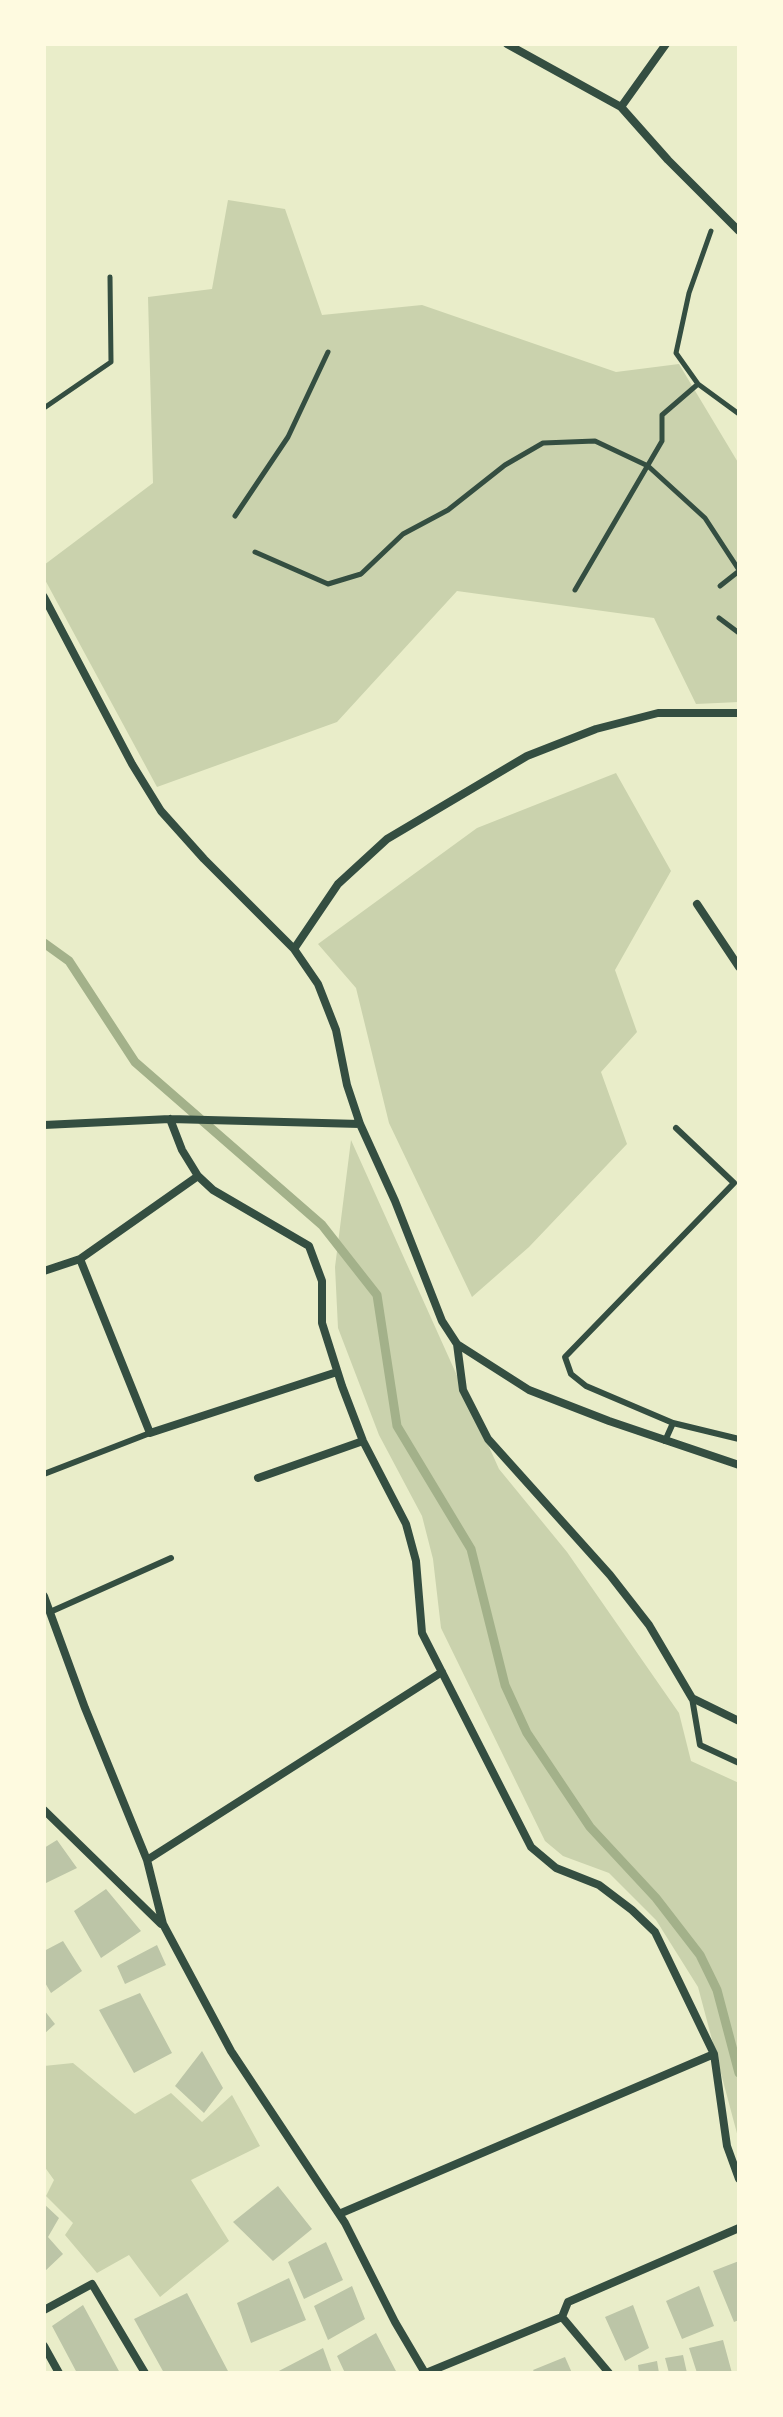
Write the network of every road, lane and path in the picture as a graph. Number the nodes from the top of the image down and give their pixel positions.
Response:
1 (507, 44) edge
2 (666, 44) edge
3 (621, 107) junction
4 (719, 211) junction
5 (739, 231) edge
6 (110, 277) dead end
7 (328, 352) dead end
8 (698, 384) junction
9 (44, 408) edge
10 (739, 414) edge
11 (648, 466) junction
12 (235, 516) dead end
13 (255, 552) dead end
14 (739, 570) edge
15 (720, 586) dead end
16 (575, 590) dead end
17 (44, 597) edge
18 (719, 618) dead end
19 (739, 633) edge
20 (739, 713) edge
21 (697, 904) dead end
22 (294, 949) junction
23 (739, 967) edge
24 (170, 1119) junction
25 (360, 1124) junction
26 (44, 1125) edge
27 (676, 1128) dead end
28 (198, 1176) junction
29 (80, 1259) junction
30 (44, 1271) edge
31 (457, 1344) junction
32 (337, 1372) junction
33 (673, 1423) junction
34 (150, 1433) junction
35 (739, 1439) edge
36 (363, 1441) junction
37 (665, 1441) junction
38 (739, 1465) edge
39 (44, 1474) edge
40 (258, 1478) dead end
41 (171, 1558) dead end
42 (44, 1596) edge
43 (50, 1612) junction
44 (55, 1625) junction
45 (44, 1630) edge
46 (442, 1672) junction
47 (692, 1698) junction
48 (739, 1721) edge
49 (739, 1763) edge
50 (44, 1810) edge
51 (147, 1860) junction
52 (165, 1928) junction
53 (714, 2054) junction
54 (739, 2179) edge
55 (339, 2214) junction
56 (739, 2228) edge
57 (44, 2310) edge
58 (562, 2317) junction
59 (44, 2346) edge
60 (59, 2373) edge
61 (145, 2373) edge
62 (426, 2373) edge
63 (609, 2373) edge

1 - 3 street
2 - 3 street
3 - 4 street
4 - 5 street
4 - 8 path
6 - 9 path
7 - 12 path
8 - 10 path
8 - 11 path
11 - 13 path
11 - 14 path
11 - 16 path
14 - 15 path
17 - 22 street
18 - 19 path
20 - 22 street
21 - 23 street
22 - 25 street
24 - 25 street
24 - 26 street
24 - 28 street
25 - 31 street
27 - 33 lane
28 - 29 street
28 - 32 street
29 - 30 street
29 - 34 street
31 - 37 street
31 - 47 street
32 - 34 street
32 - 36 street
33 - 35 lane
33 - 37 lane
34 - 39 lane
36 - 40 street
36 - 46 street
37 - 38 street
41 - 43 lane
42 - 43 street
43 - 44 street
44 - 45 lane
44 - 51 street
46 - 51 street
46 - 53 street
47 - 48 street
47 - 49 lane
50 - 52 street
51 - 52 street
52 - 55 street
53 - 54 street
53 - 55 street
55 - 62 street
56 - 58 street
57 - 61 street
58 - 62 street
58 - 63 street
59 - 60 street

